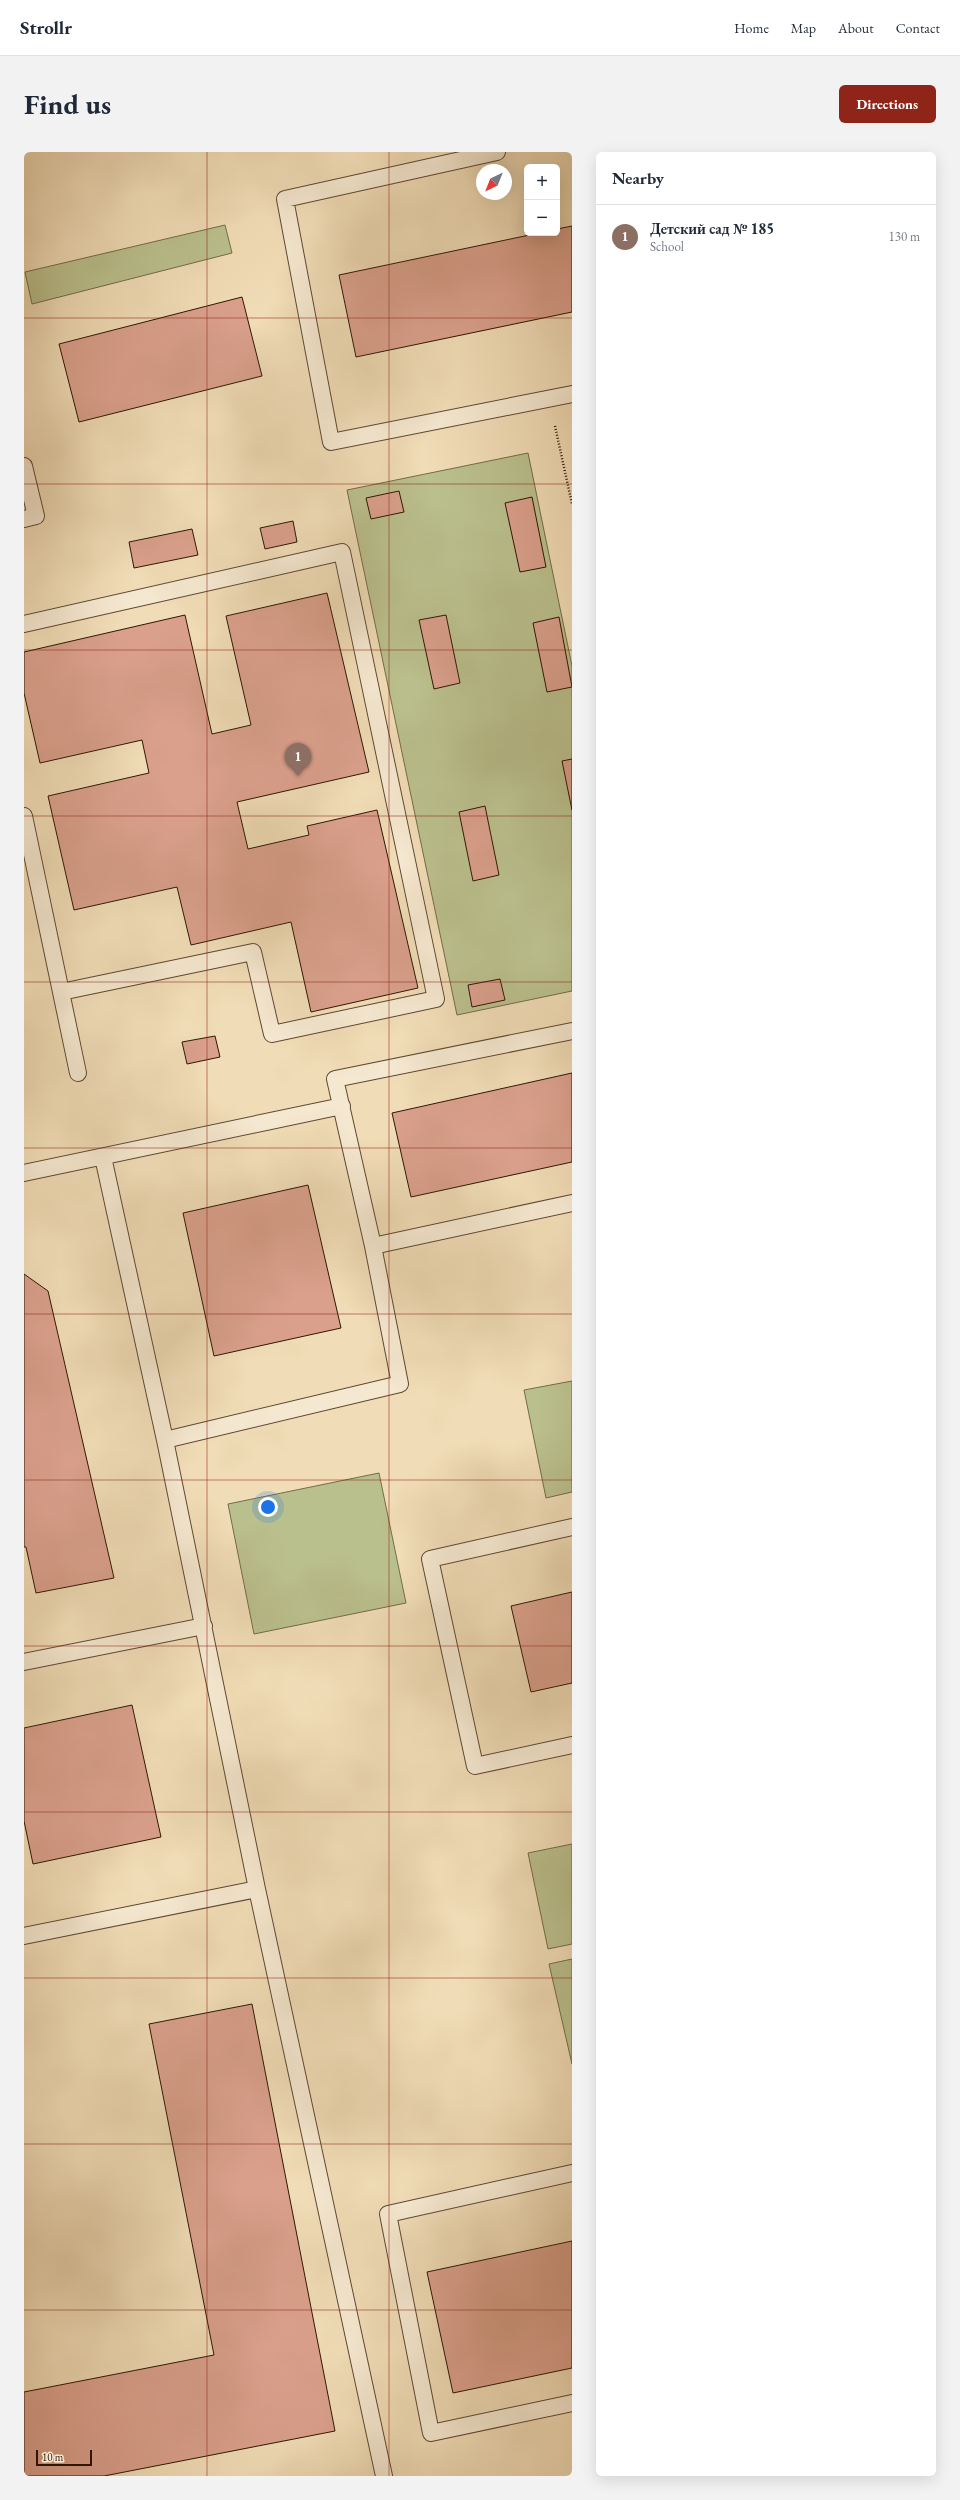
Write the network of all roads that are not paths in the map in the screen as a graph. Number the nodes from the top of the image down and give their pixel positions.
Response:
1 (497, 152) edge
2 (572, 394) edge
3 (24, 466) edge
4 (24, 519) edge
5 (24, 624) edge
6 (24, 816) edge
7 (61, 992) junction
8 (572, 1031) edge
9 (78, 1073) dead end
10 (342, 1106) junction
11 (103, 1157) junction
12 (24, 1173) edge
13 (572, 1204) edge
14 (372, 1246) junction
15 (165, 1440) junction
16 (572, 1528) edge
17 (204, 1626) junction
18 (24, 1662) edge
19 (572, 1745) edge
20 (257, 1889) junction
21 (24, 1936) edge
22 (572, 2173) edge
23 (572, 2403) edge
24 (384, 2476) edge

1 - 2 lane
3 - 4 lane
5 - 7 lane
6 - 7 lane
7 - 9 lane
8 - 10 lane
10 - 11 lane
10 - 14 lane
11 - 12 lane
11 - 15 lane
13 - 14 lane
14 - 15 lane
15 - 17 lane
16 - 19 lane
17 - 18 lane
17 - 20 lane
20 - 21 lane
20 - 24 lane
22 - 23 lane

